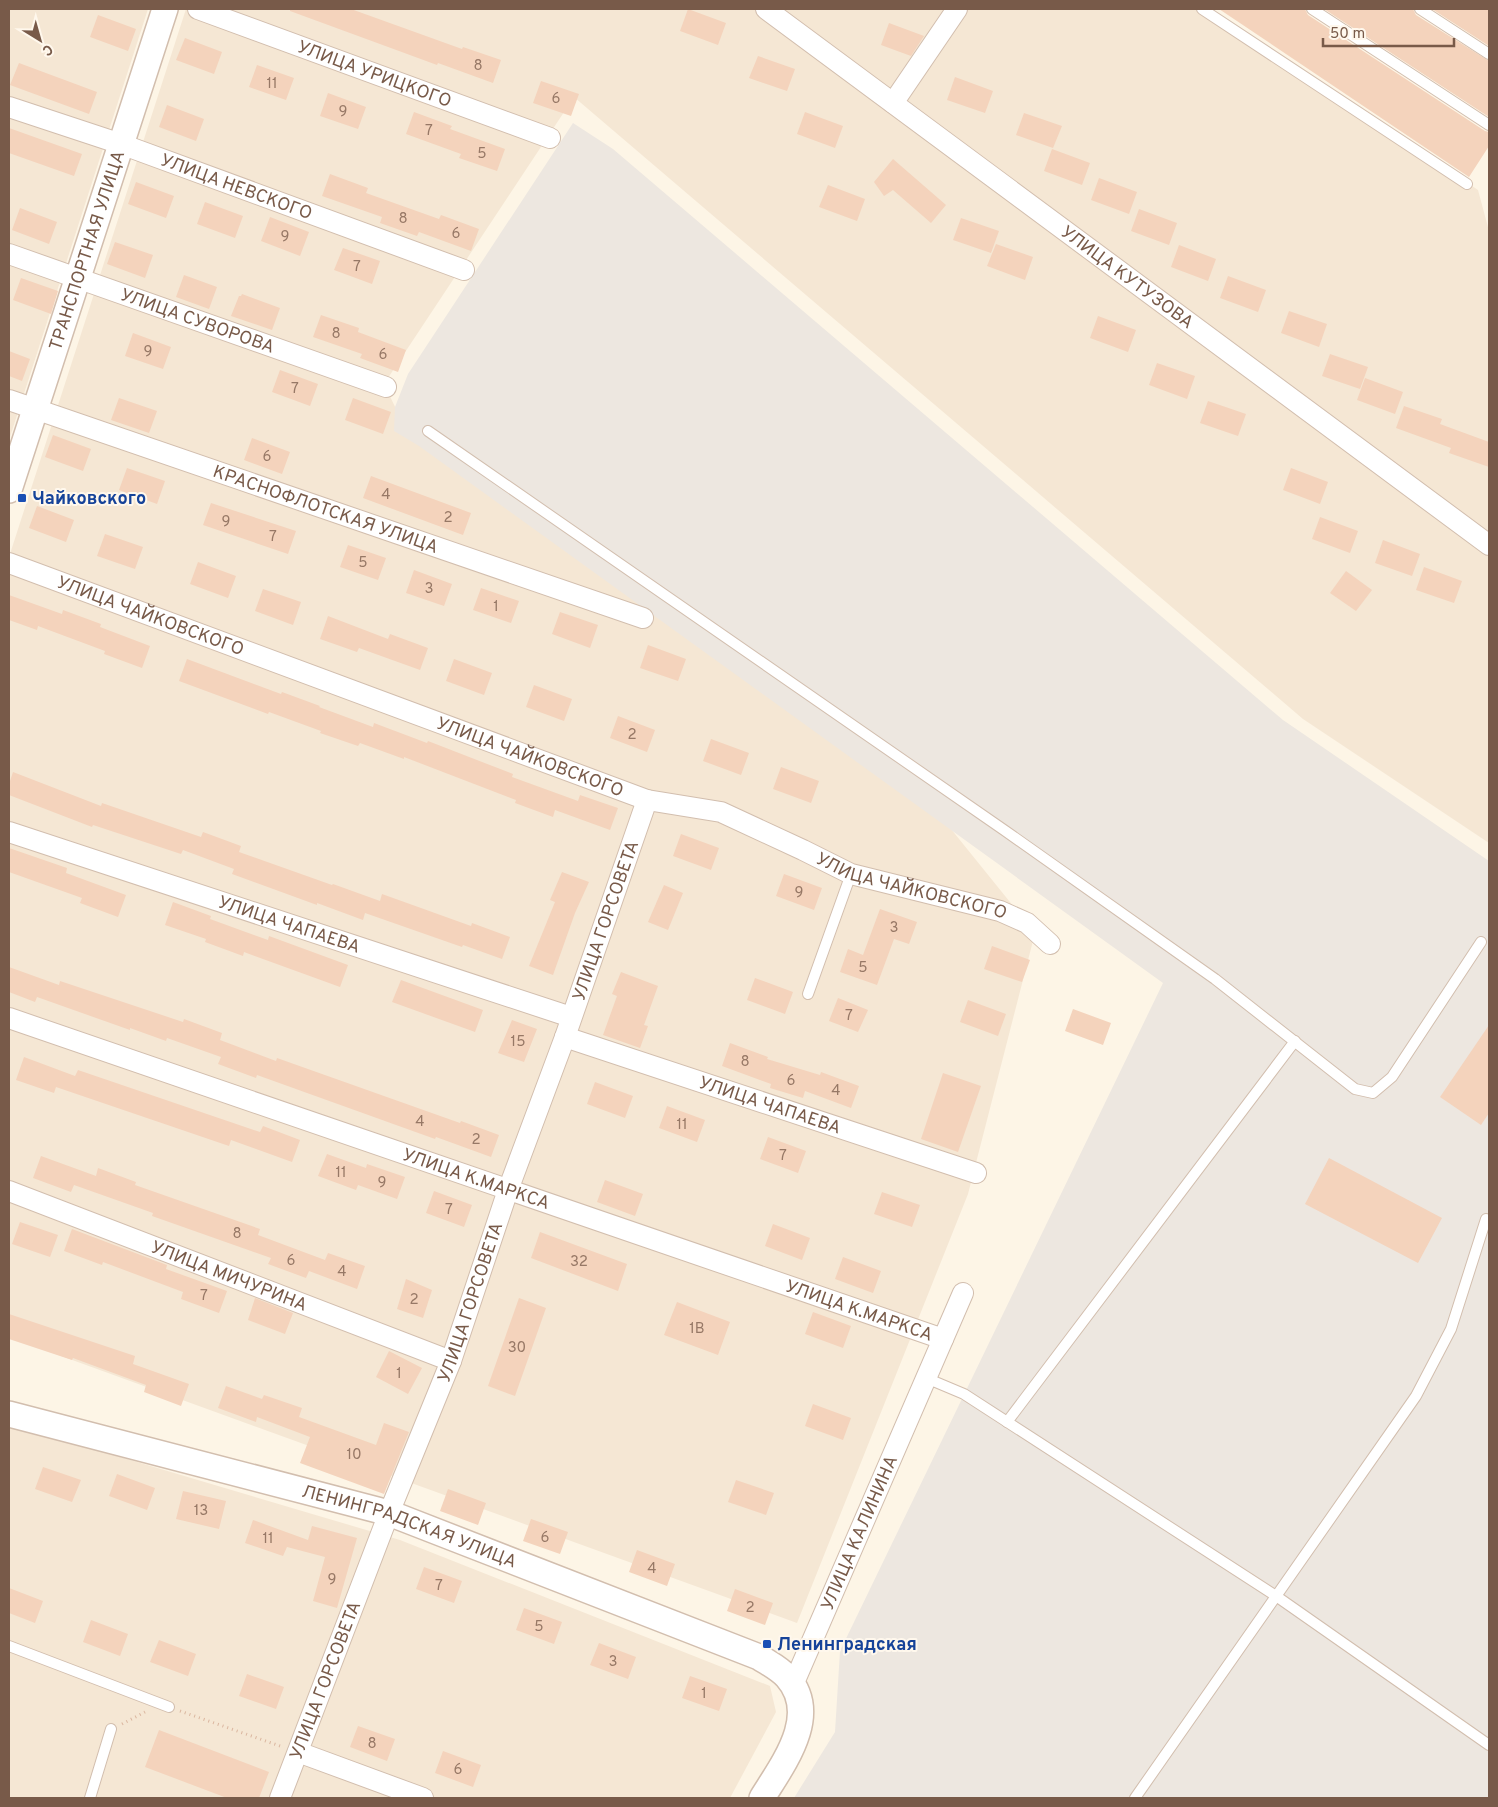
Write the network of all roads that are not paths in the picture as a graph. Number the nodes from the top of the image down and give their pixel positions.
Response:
1 (165, 9) edge
2 (198, 9) edge
3 (766, 9) edge
4 (957, 9) edge
5 (1202, 9) edge
6 (1312, 9) edge
7 (1420, 9) edge
8 (1489, 54) edge
9 (893, 102) junction
10 (9, 107) edge
11 (1489, 125) edge
12 (550, 138) dead end
13 (120, 144) junction
14 (1467, 184) dead end
15 (9, 254) edge
16 (464, 270) dead end
17 (77, 278) junction
18 (386, 387) dead end
19 (9, 400) edge
20 (35, 408) junction
21 (428, 431) dead end
22 (9, 490) edge
23 (1489, 545) edge
24 (9, 563) edge
25 (643, 618) dead end
26 (646, 800) junction
27 (9, 832) edge
28 (851, 874) junction
29 (1481, 942) dead end
30 (1050, 944) dead end
31 (808, 994) dead end
32 (571, 1017) junction
33 (9, 1018) edge
34 (565, 1037) junction
35 (1295, 1041) junction
36 (976, 1173) dead end
37 (508, 1190) junction
38 (9, 1191) edge
39 (1486, 1220) dead end
40 (963, 1293) dead end
41 (943, 1339) junction
42 (451, 1361) junction
43 (926, 1378) junction
44 (9, 1414) edge
45 (1007, 1422) junction
46 (389, 1514) junction
47 (1276, 1596) junction
48 (9, 1646) edge
49 (793, 1685) junction
50 (169, 1707) road end
51 (112, 1729) road end
52 (1489, 1745) edge
53 (298, 1752) junction
54 (90, 1798) edge
55 (280, 1798) edge
56 (423, 1798) edge
57 (762, 1798) edge
58 (1135, 1798) edge

1 - 13 street, ТРАНСПОРТНАЯ УЛИЦА
2 - 12 street, УЛИЦА УРИЦКОГО
3 - 9 street, УЛИЦА КУТУЗОВА
4 - 9 street
5 - 14 lane
6 - 11 lane
7 - 8 lane
9 - 23 street, УЛИЦА КУТУЗОВА
10 - 13 street, УЛИЦА НЕВСКОГО
13 - 16 street, УЛИЦА НЕВСКОГО
13 - 17 street, ТРАНСПОРТНАЯ УЛИЦА
15 - 17 street, УЛИЦА СУВОРОВА
17 - 18 street, УЛИЦА СУВОРОВА
17 - 20 street, ТРАНСПОРТНАЯ УЛИЦА
19 - 20 street, КРАСНОФЛОТСКАЯ УЛИЦА
20 - 22 street, ТРАНСПОРТНАЯ УЛИЦА
20 - 25 street, КРАСНОФЛОТСКАЯ УЛИЦА
21 - 35 lane
24 - 26 street, УЛИЦА ЧАЙКОВСКОГО
26 - 28 street, УЛИЦА ЧАЙКОВСКОГО
26 - 32 street, УЛИЦА ГОРСОВЕТА
27 - 32 street, УЛИЦА ЧАПАЕВА
28 - 30 street, УЛИЦА ЧАЙКОВСКОГО
28 - 31 lane
29 - 35 lane
32 - 34 street, УЛИЦА ГОРСОВЕТА
33 - 37 street, УЛИЦА К.МАРКСА
34 - 36 street, УЛИЦА ЧАПАЕВА
34 - 37 street, УЛИЦА ГОРСОВЕТА
35 - 45 lane
37 - 41 street, УЛИЦА К.МАРКСА
37 - 42 street, УЛИЦА ГОРСОВЕТА
38 - 42 street, УЛИЦА МИЧУРИНА
39 - 47 lane
40 - 41 street, УЛИЦА КАЛИНИНА
41 - 43 street, УЛИЦА КАЛИНИНА
42 - 46 street, УЛИЦА ГОРСОВЕТА
43 - 45 lane
43 - 49 street, УЛИЦА КАЛИНИНА
44 - 46 street, ЛЕНИНГРАДСКАЯ УЛИЦА
45 - 47 lane
46 - 49 street, ЛЕНИНГРАДСКАЯ УЛИЦА
46 - 53 street, УЛИЦА ГОРСОВЕТА
47 - 52 lane
47 - 58 lane
48 - 50 lane
49 - 57 street
51 - 54 lane
53 - 55 street, УЛИЦА ГОРСОВЕТА
53 - 56 street

